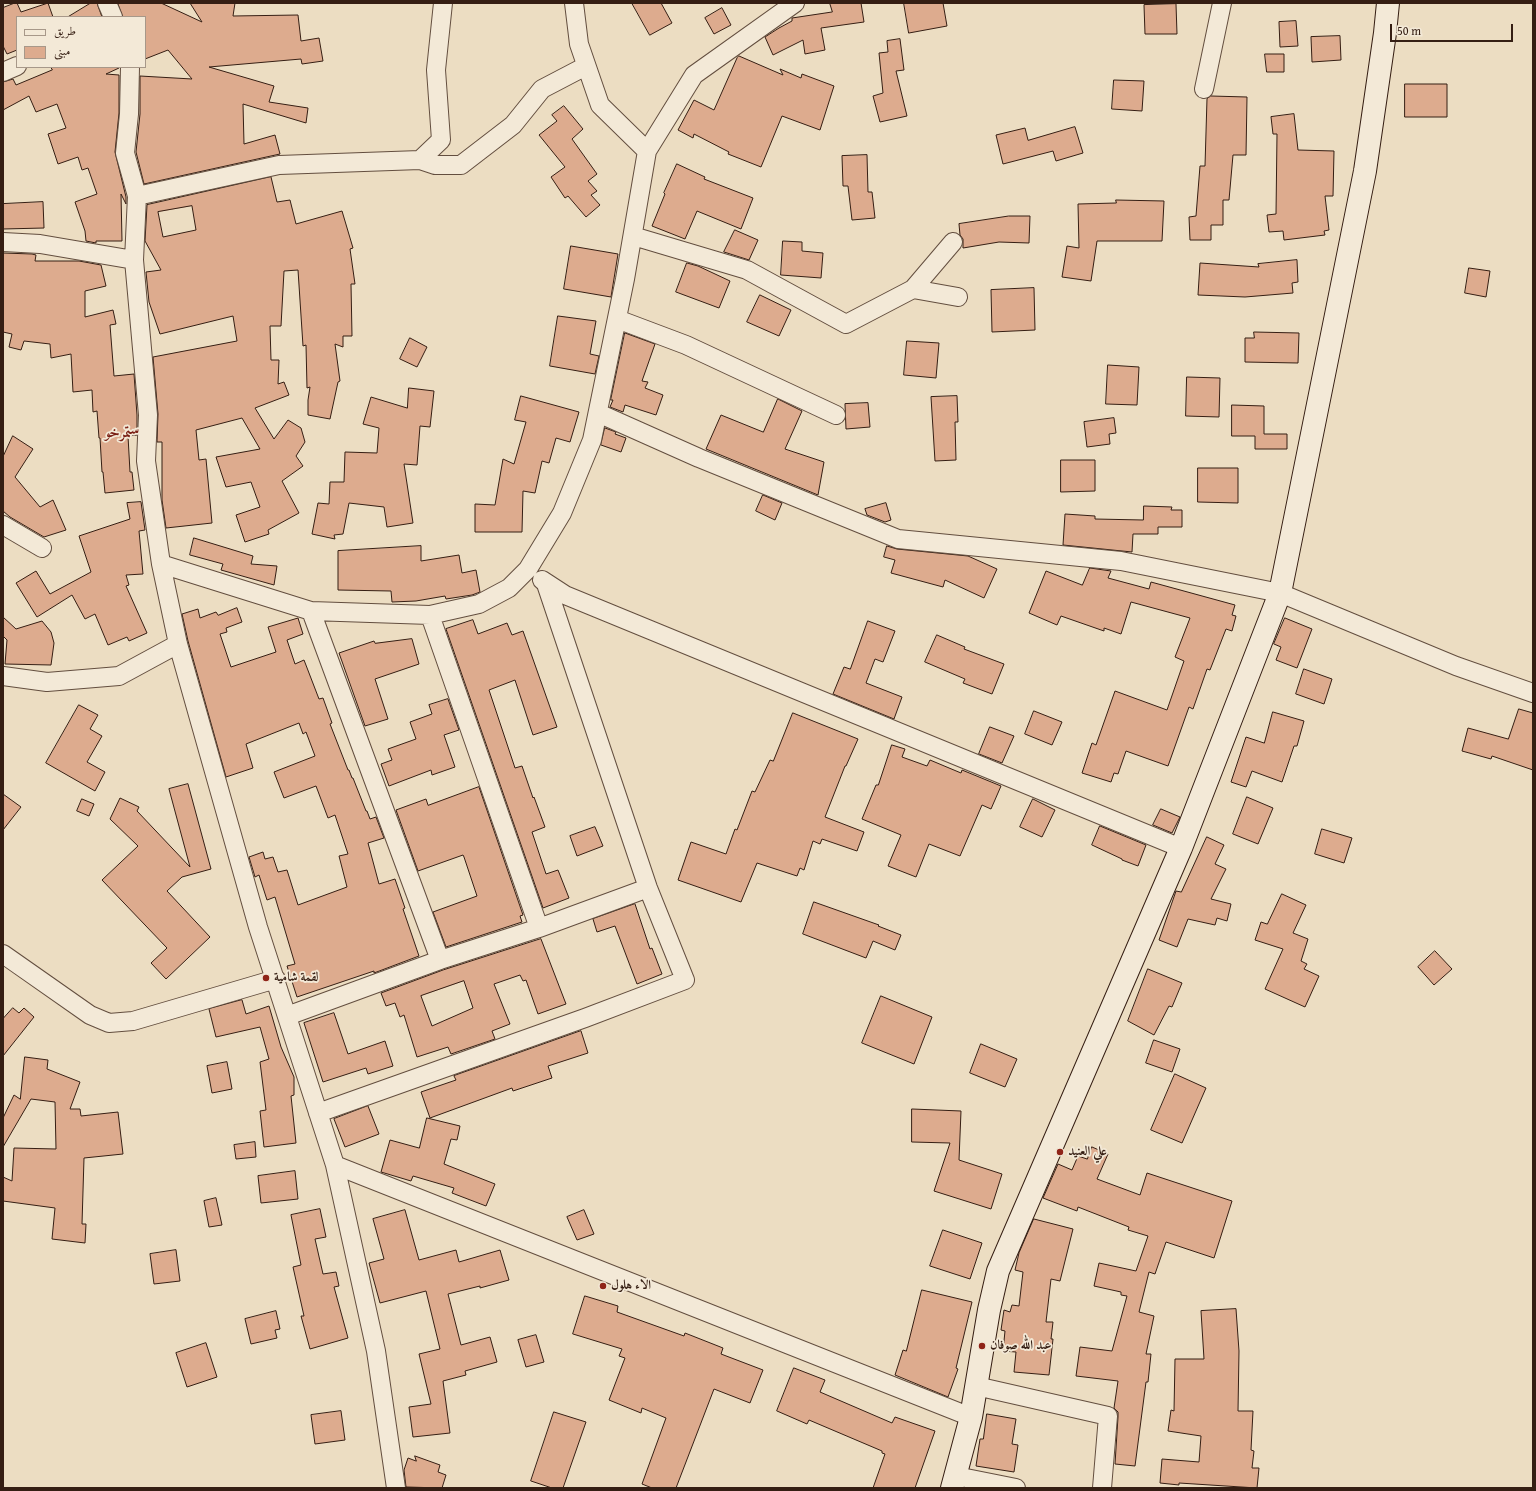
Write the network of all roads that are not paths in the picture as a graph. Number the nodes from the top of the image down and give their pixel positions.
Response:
1 (107, 3) edge
2 (443, 3) edge
3 (574, 3) edge
4 (795, 3) edge
5 (1222, 3) edge
6 (1388, 3) edge
7 (113, 16) edge
8 (16, 66) edge
9 (586, 66) junction
10 (130, 68) edge
11 (3, 72) edge
12 (1204, 89) dead end
13 (647, 151) junction
14 (420, 160) junction
15 (137, 196) junction
16 (633, 236) junction
17 (3, 242) edge
18 (953, 242) dead end
19 (134, 260) junction
20 (912, 290) junction
21 (958, 297) dead end
22 (617, 319) junction
23 (598, 412) junction
24 (836, 415) dead end
25 (3, 525) edge
26 (42, 548) dead end
27 (161, 564) junction
28 (528, 569) junction
29 (546, 584) junction
30 (1280, 593) junction
31 (311, 611) junction
32 (430, 615) junction
33 (178, 644) junction
34 (3, 676) edge
35 (1533, 693) edge
36 (1181, 848) junction
37 (648, 888) junction
38 (539, 928) junction
39 (4, 956) edge
40 (440, 960) junction
41 (276, 979) junction
42 (287, 1016) junction
43 (318, 1113) junction
44 (335, 1166) junction
45 (976, 1386) junction
46 (971, 1417) junction
47 (954, 1482) edge
48 (396, 1488) edge
49 (1016, 1488) edge
50 (1102, 1488) edge

1 - 7 street
2 - 14 street
3 - 9 street
4 - 13 street
5 - 12 street
6 - 30 street
8 - 11 street
9 - 13 street
9 - 14 street
10 - 15 street
13 - 16 street
14 - 15 street
15 - 19 street
16 - 20 street
16 - 22 street
17 - 19 street
18 - 20 street
19 - 27 street
20 - 21 street
22 - 23 street
22 - 24 street
23 - 28 street
23 - 30 street
25 - 26 street
27 - 31 street
27 - 33 street
28 - 29 street
28 - 32 street
29 - 36 street
29 - 37 street
30 - 35 street
30 - 36 street
31 - 32 street
31 - 40 street
32 - 38 street
33 - 34 street
33 - 41 street
36 - 45 street
37 - 38 street
37 - 43 street
38 - 40 street
39 - 41 street
40 - 42 street
41 - 42 street
42 - 43 street
43 - 44 street
44 - 46 street
44 - 48 street
45 - 46 street
45 - 50 street
46 - 47 street
47 - 49 street

